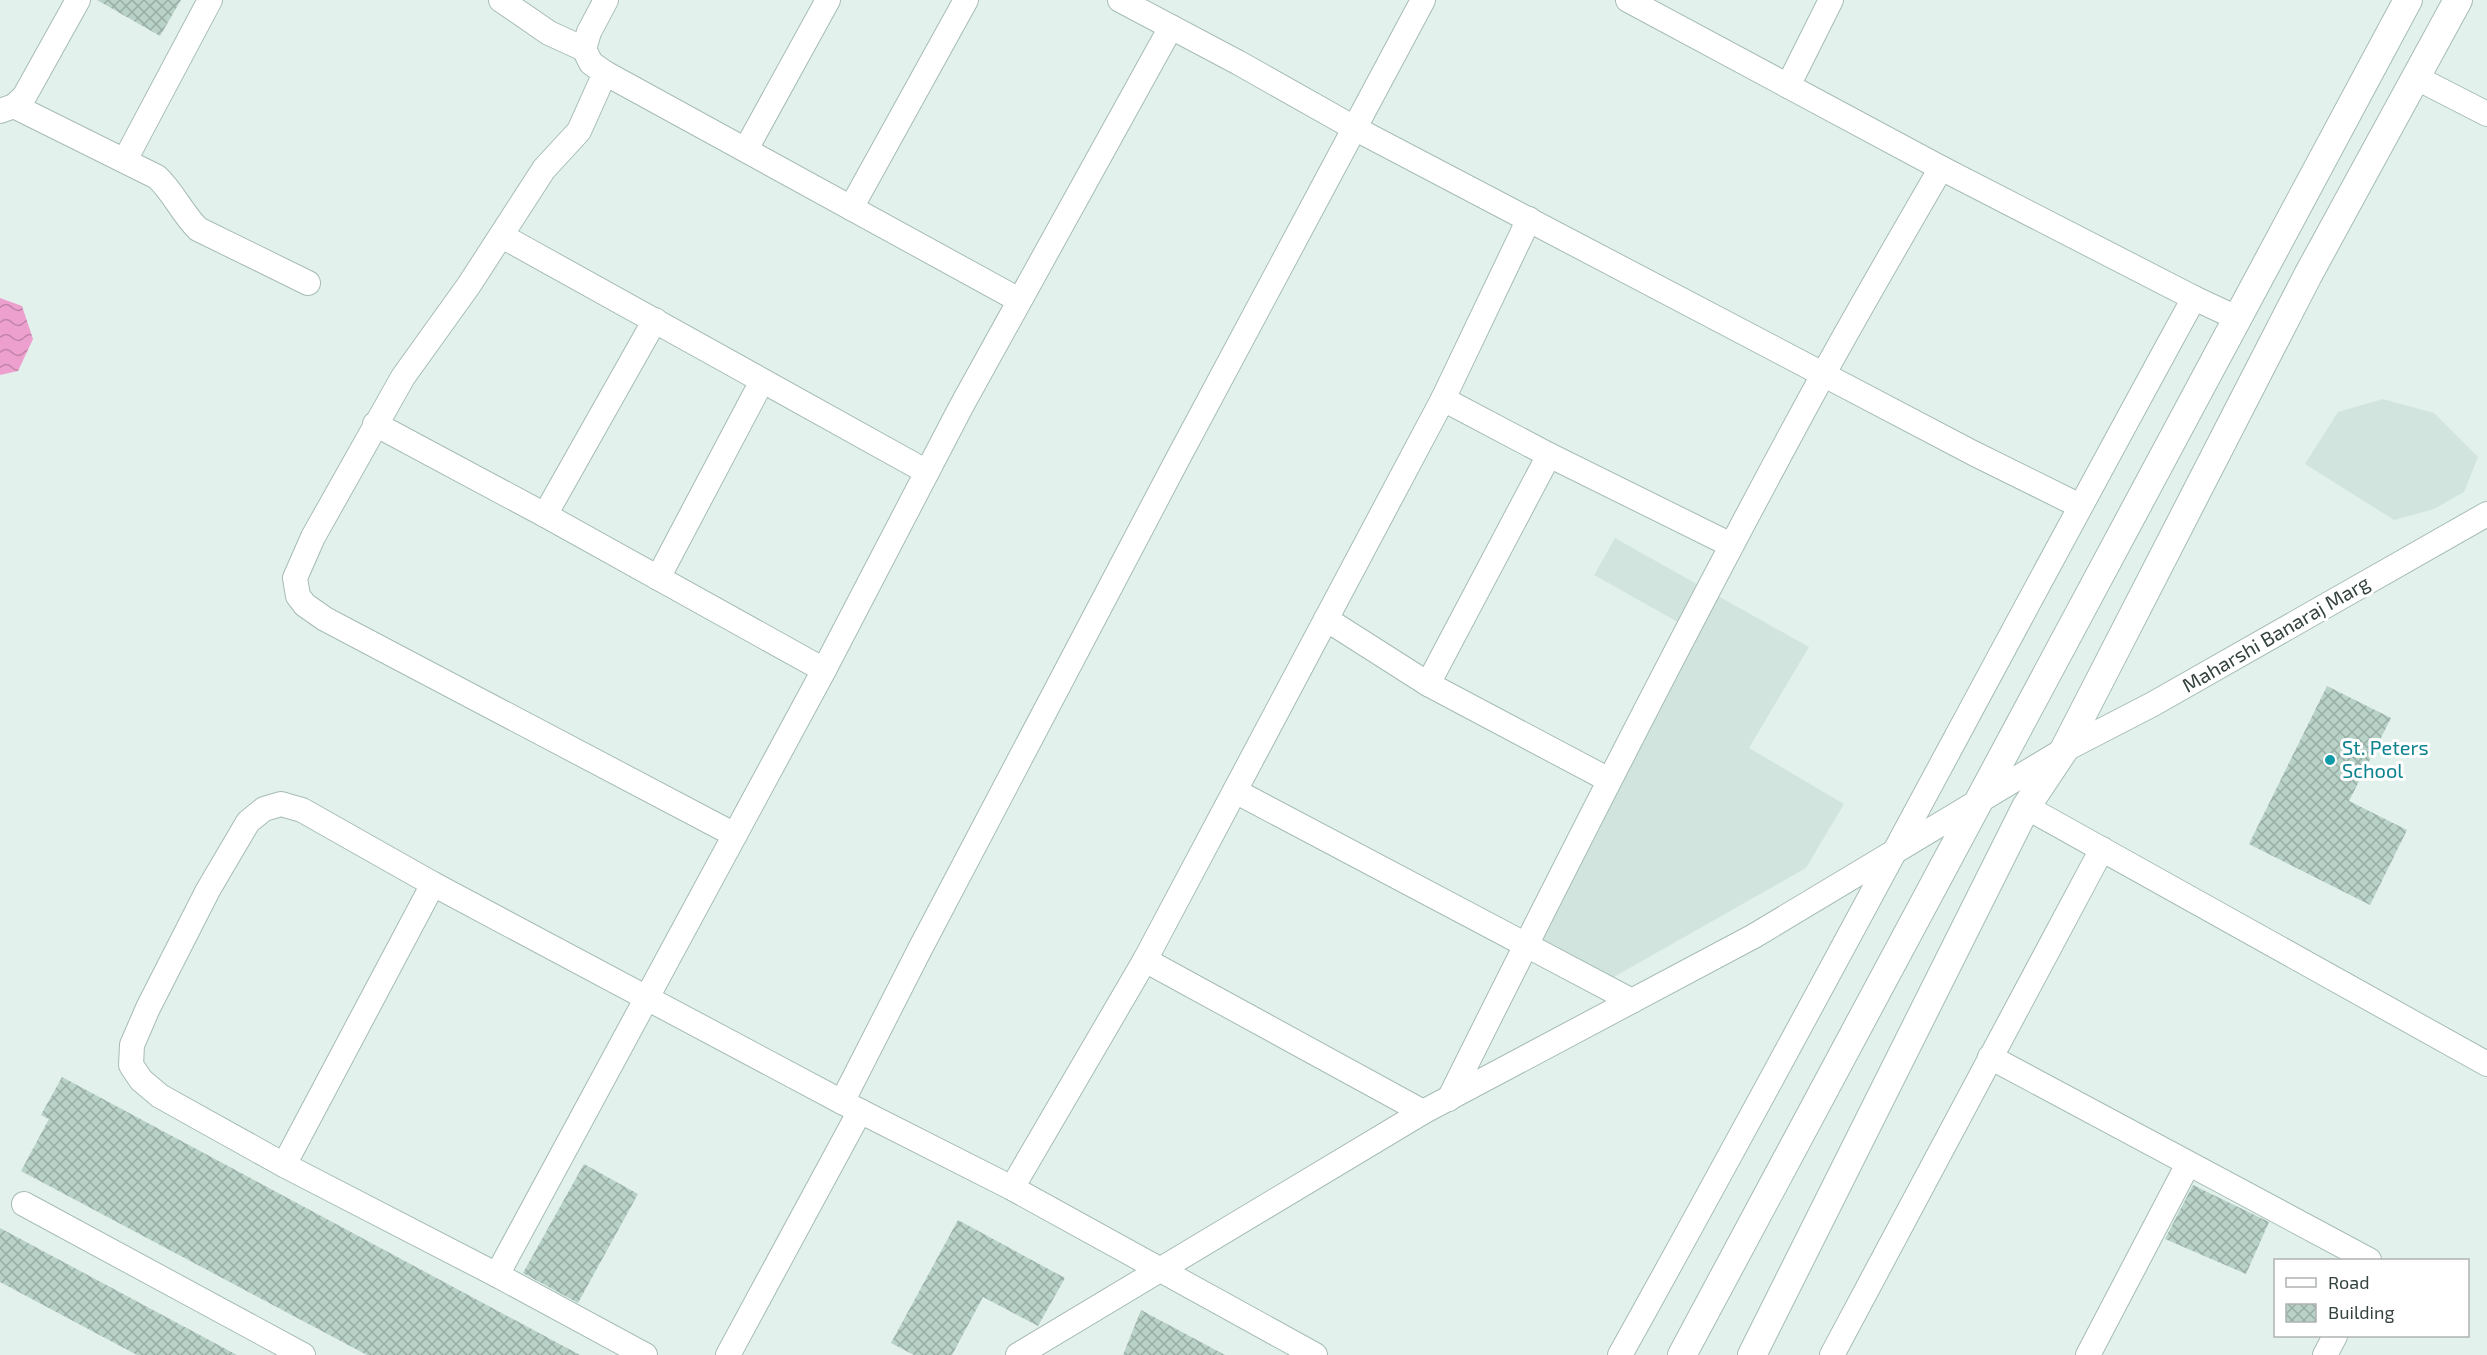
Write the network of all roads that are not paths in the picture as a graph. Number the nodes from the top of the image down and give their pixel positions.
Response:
1 (78, 0) edge
2 (210, 0) edge
3 (501, 0) edge
4 (606, 0) edge
5 (828, 0) edge
6 (966, 0) edge
7 (1120, 0) edge
8 (1423, 0) edge
9 (1628, 0) edge
10 (1831, 0) edge
11 (2409, 0) edge
12 (2458, 0) edge
13 (1171, 27) junction
14 (584, 49) junction
15 (605, 73) junction
16 (2415, 78) junction
17 (1788, 86) junction
18 (7, 108) edge
19 (2487, 114) edge
20 (1356, 129) junction
21 (746, 149) junction
22 (125, 160) junction
23 (1941, 168) junction
24 (851, 208) junction
25 (1529, 219) junction
26 (502, 236) junction
27 (308, 283) dead end
28 (2194, 298) junction
29 (1019, 300) junction
30 (2239, 319) junction
31 (655, 320) junction
32 (1824, 374) junction
33 (762, 381) junction
34 (1443, 399) junction
35 (375, 424) junction
36 (1549, 455) junction
37 (927, 472) junction
38 (2080, 506) junction
39 (545, 515) junction
40 (2485, 517) edge
41 (1731, 545) junction
42 (658, 578) junction
43 (1326, 620) junction
44 (824, 670) junction
45 (1428, 684) junction
46 (2064, 750) junction
47 (1609, 780) junction
48 (1235, 790) junction
49 (1981, 801) junction
50 (2026, 807) junction
51 (735, 836) junction
52 (2102, 849) junction
53 (1897, 851) junction
54 (433, 884) junction
55 (1526, 945) junction
56 (1145, 960) junction
57 (648, 999) junction
58 (1632, 1001) junction
59 (1990, 1057) junction
60 (2487, 1064) edge
61 (1449, 1099) junction
62 (851, 1106) junction
63 (1423, 1112) junction
64 (2188, 1164) junction
65 (285, 1165) junction
66 (1012, 1188) junction
67 (24, 1204) dead end
68 (2367, 1259) edge
69 (1163, 1270) junction
70 (497, 1275) junction
71 (2334, 1337) edge
72 (303, 1355) edge
73 (645, 1355) edge
74 (728, 1355) edge
75 (1018, 1355) edge
76 (1316, 1355) edge
77 (1620, 1355) edge
78 (1682, 1355) edge
79 (1752, 1355) edge
80 (1832, 1355) edge
81 (2088, 1355) edge
82 (2325, 1355) edge

1 - 18 street
2 - 22 street
3 - 14 street
4 - 14 street
5 - 21 street
6 - 24 street
7 - 13 street
8 - 20 street
9 - 17 street
10 - 17 street
11 - 30 street
12 - 16 street
13 - 20 street
13 - 29 street
14 - 15 street
15 - 21 street
15 - 26 street
16 - 19 street
16 - 46 street
17 - 23 street
18 - 22 street
20 - 25 street
20 - 62 street
21 - 24 street
22 - 27 street
23 - 28 street
23 - 32 street
24 - 29 street
25 - 32 street
25 - 34 street
26 - 31 street
26 - 35 street
28 - 30 street
28 - 38 street
29 - 37 street
30 - 49 street
31 - 33 street
31 - 39 street
32 - 38 street
32 - 41 street
33 - 37 street
33 - 42 street
34 - 36 street
34 - 43 street
35 - 39 street
35 - 51 street
36 - 41 street
36 - 45 street
37 - 44 street
38 - 53 street
39 - 42 street
40 - 46 street, Maharshi Banaraj Marg
41 - 47 street
42 - 44 street
43 - 45 street
43 - 48 street
44 - 51 street
45 - 47 street
46 - 49 street, Maharshi Banaraj Marg
46 - 50 street
47 - 55 street
48 - 55 street
48 - 56 street
49 - 53 street, Maharshi Banaraj Marg
49 - 78 street
50 - 52 street
50 - 79 street
51 - 57 street
52 - 59 street
52 - 60 street
53 - 58 street, Maharshi Banaraj Marg
53 - 77 street
54 - 57 street
54 - 65 street
54 - 65 street
55 - 58 street
55 - 61 street
56 - 63 street
56 - 66 street
57 - 62 street
57 - 70 street
58 - 61 street, Maharshi Banaraj Marg
59 - 64 street
59 - 80 street
61 - 63 street, Maharshi Banaraj Marg
62 - 66 street
62 - 74 street
63 - 69 street, Maharshi Banaraj Marg
64 - 68 street
64 - 81 street
65 - 70 street
66 - 69 street
67 - 72 street
69 - 75 street, Maharshi Banaraj Marg
69 - 76 street
70 - 73 street
71 - 82 street

